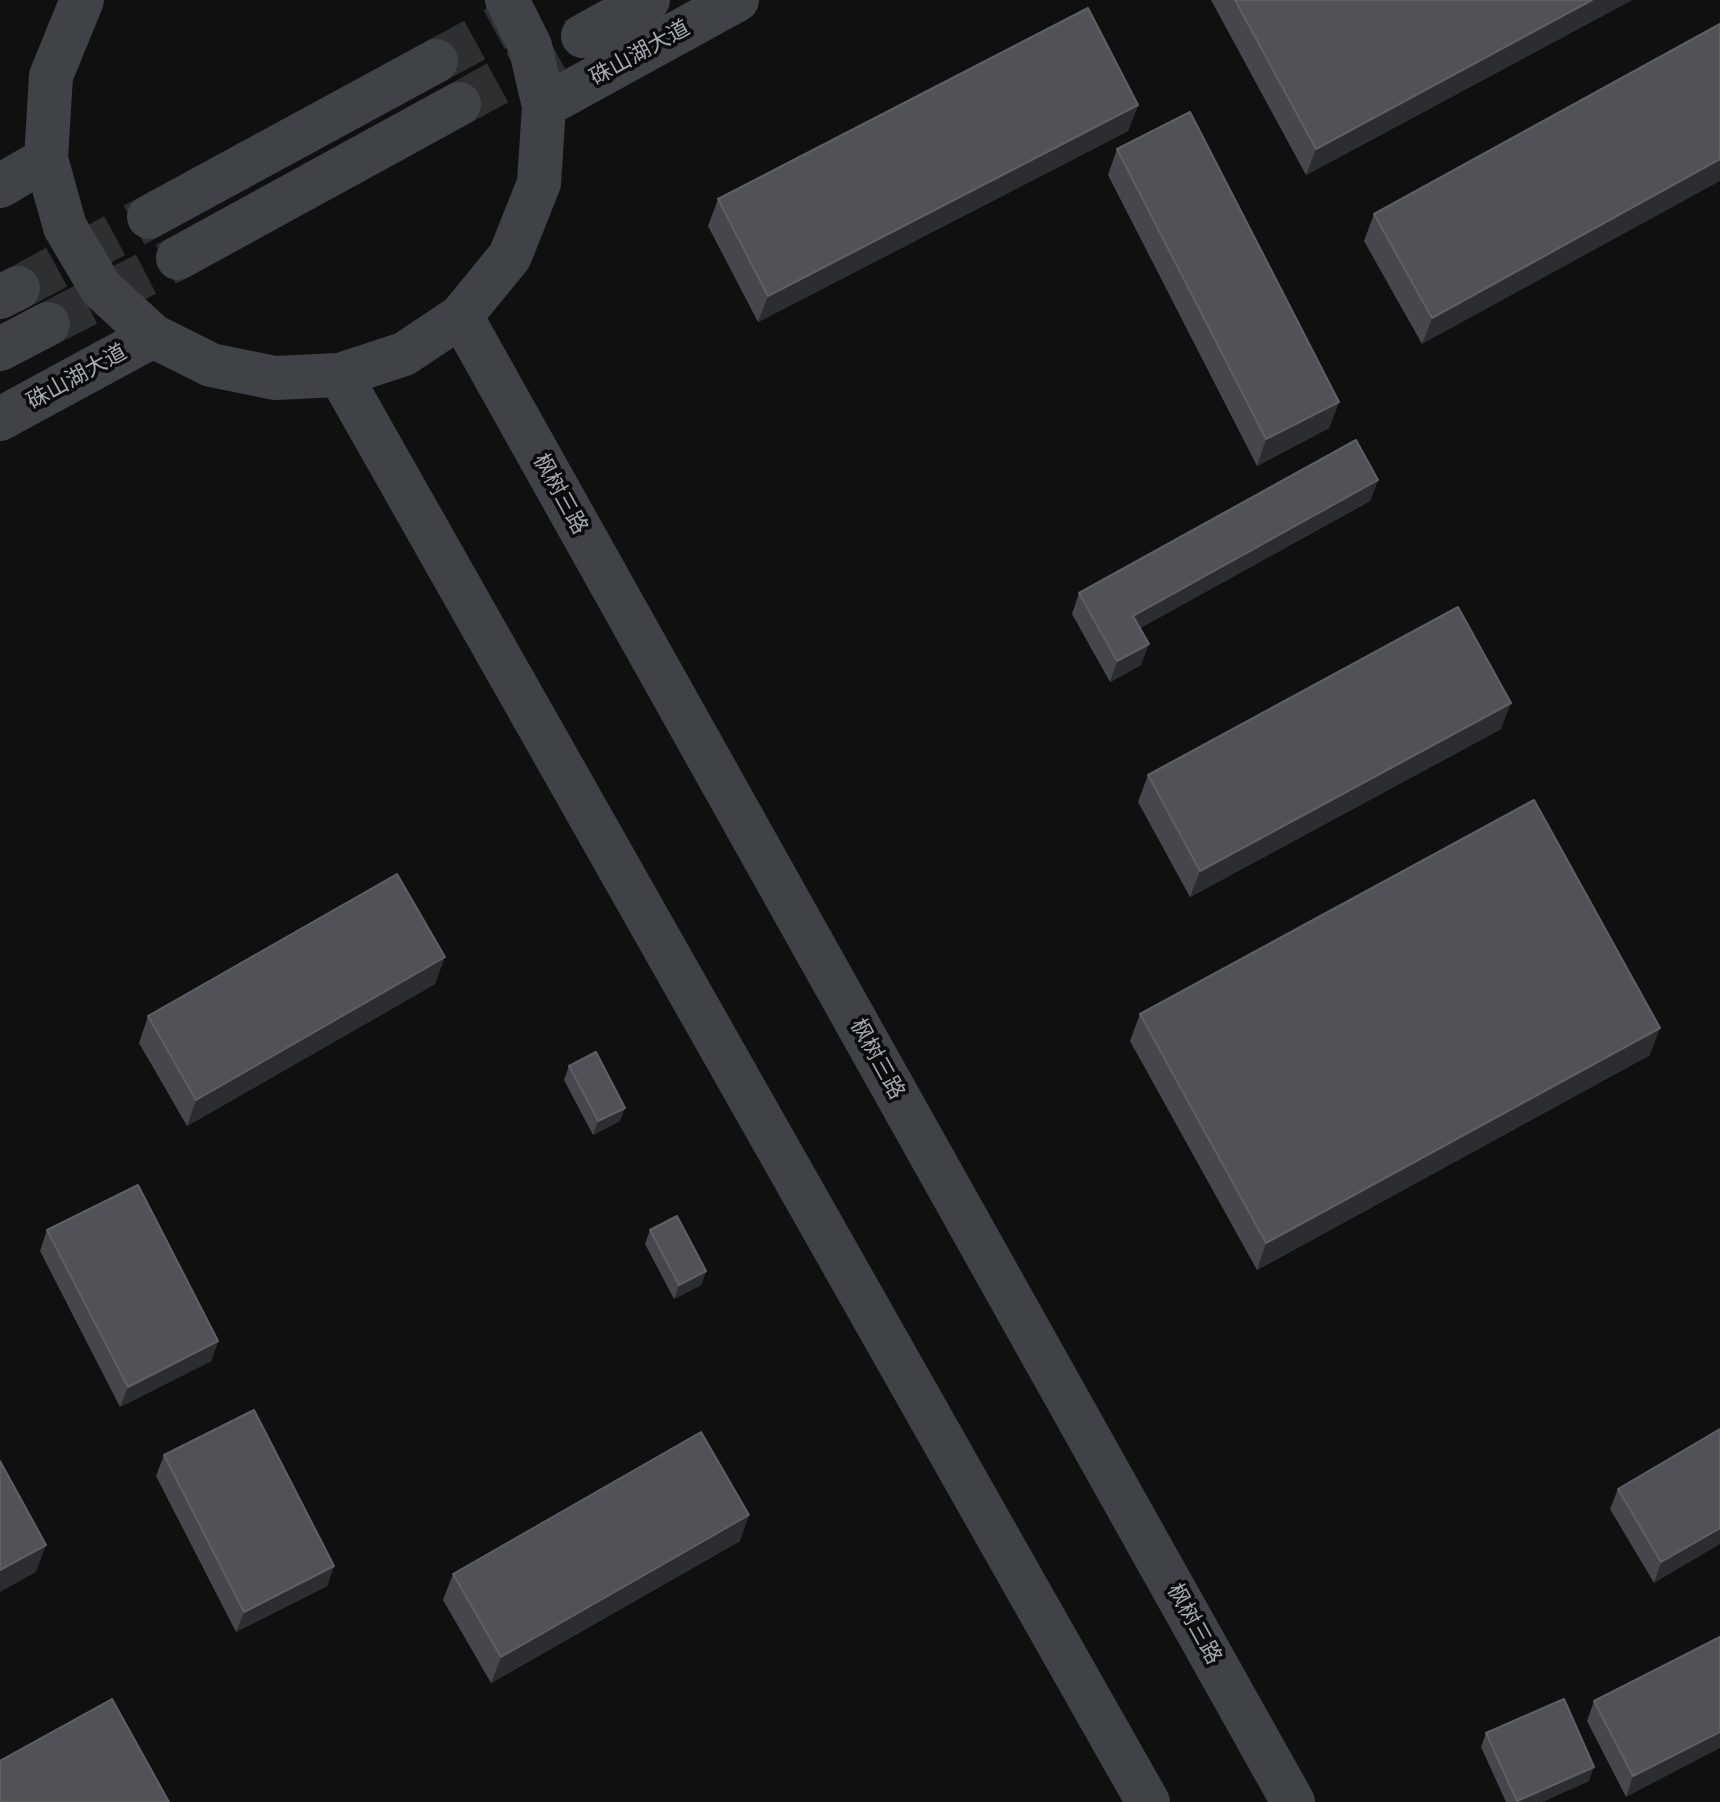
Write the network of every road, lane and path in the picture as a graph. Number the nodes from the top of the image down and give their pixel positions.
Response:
1 (82, 0) edge
2 (507, 0) edge
3 (648, 0) edge
4 (737, 0) edge
5 (583, 36) tunnel mouth
6 (436, 61) tunnel mouth
7 (459, 104) tunnel mouth
8 (544, 106) junction
9 (46, 159) junction
10 (0, 186) edge
11 (149, 217) tunnel mouth
12 (178, 258) tunnel mouth
13 (461, 316) junction
14 (48, 324) tunnel mouth
15 (153, 336) junction
16 (0, 349) edge
17 (340, 375) junction
18 (0, 419) edge
19 (1148, 1802) edge
20 (1293, 1802) edge

1 - 9 main road
2 - 8 main road
3 - 5 main road
4 - 8 main road, 硃山湖大道
6 - 11 main road
7 - 12 main road
8 - 13 main road
9 - 10 main road
9 - 15 main road
13 - 17 main road
13 - 20 main road, 枫树三路
14 - 16 main road
15 - 17 main road
15 - 18 main road, 硃山湖大道
17 - 19 main road

